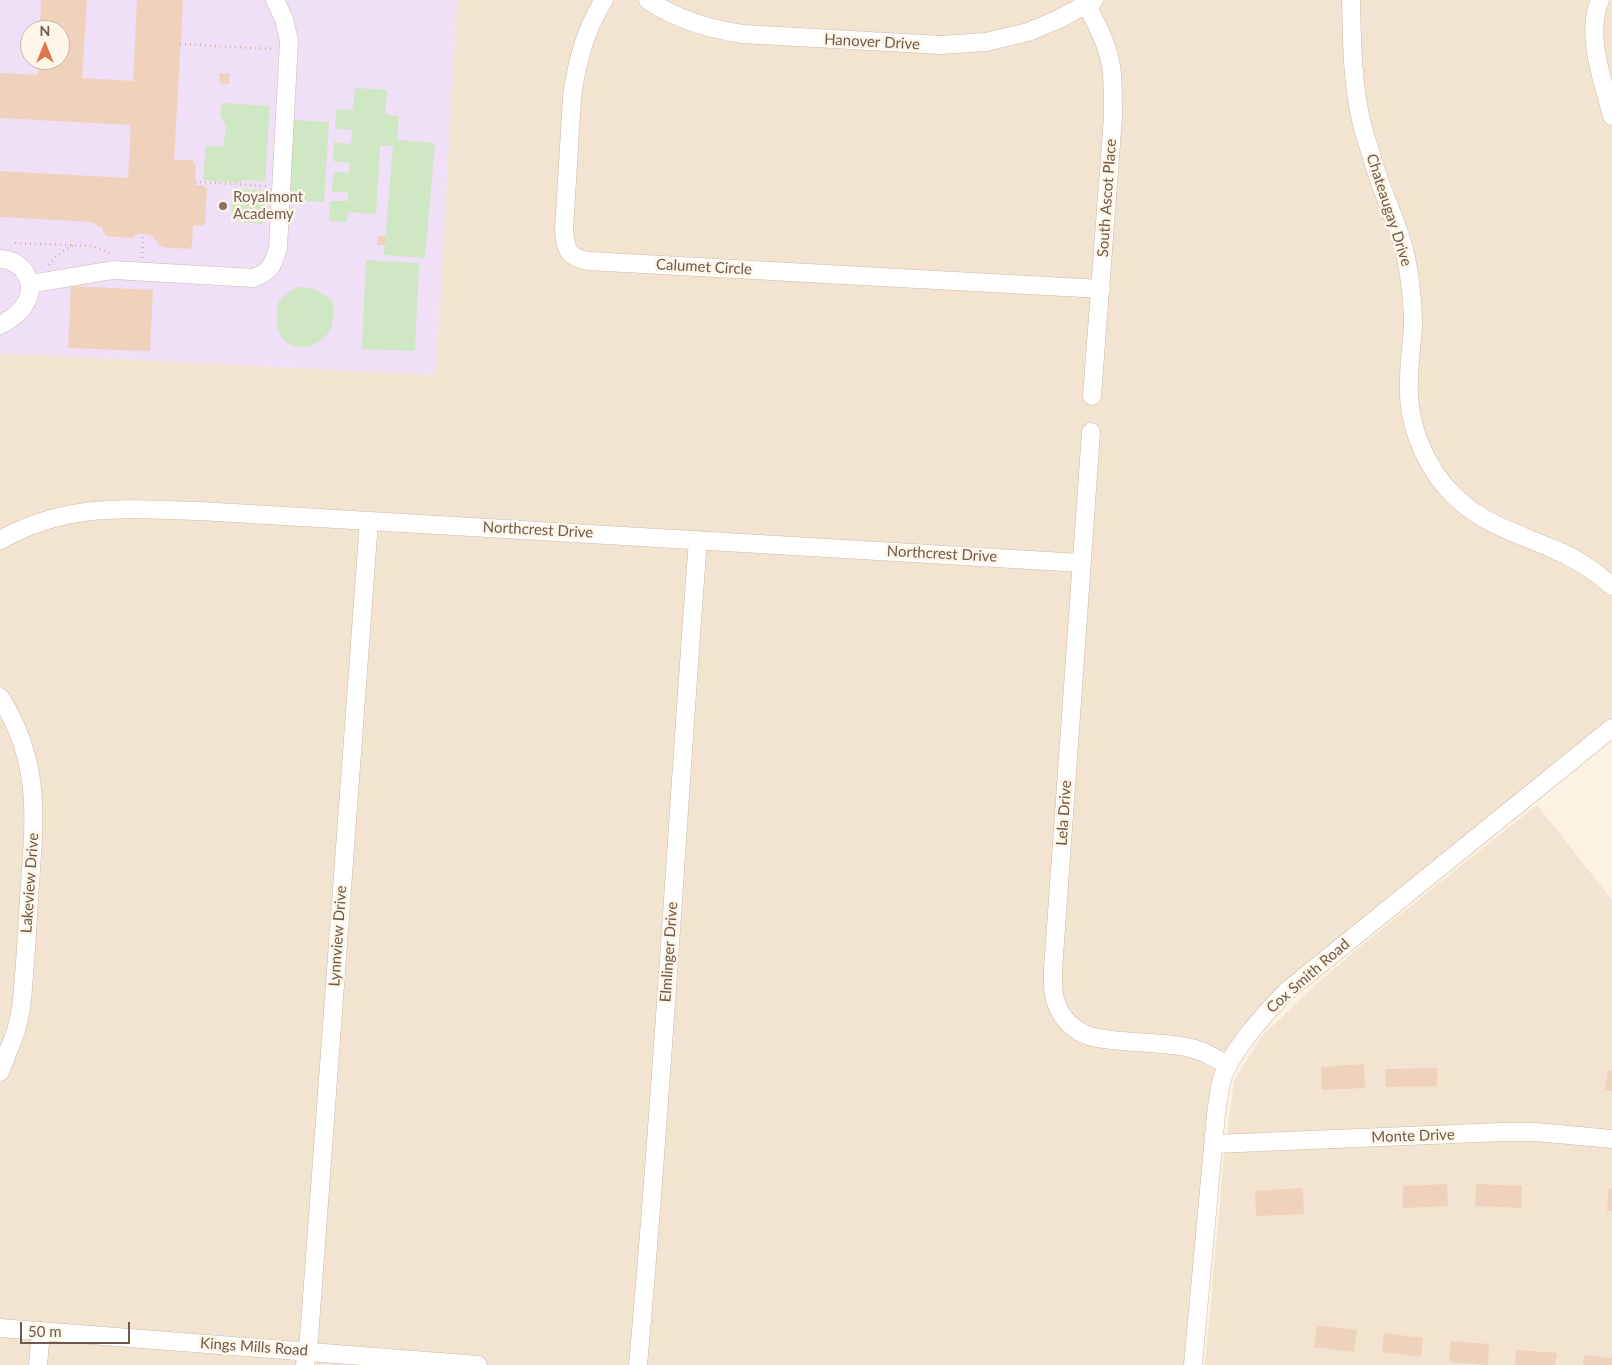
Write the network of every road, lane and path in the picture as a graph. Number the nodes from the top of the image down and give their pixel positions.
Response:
1 (275, 0) edge
2 (604, 0) edge
3 (648, 0) edge
4 (1351, 0) edge
5 (1600, 0) edge
6 (1088, 2) edge
7 (180, 44) dead end
8 (276, 49) dead end
9 (1612, 116) edge
10 (195, 182) dead end
11 (269, 186) dead end
12 (143, 234) dead end
13 (15, 243) dead end
14 (73, 245) junction
15 (115, 255) dead end
16 (0, 259) edge
17 (142, 259) dead end
18 (48, 272) dead end
19 (30, 284) junction
20 (1100, 289) junction
21 (0, 325) edge
22 (1092, 396) dead end
23 (1091, 432) dead end
24 (369, 521) junction
25 (0, 540) edge
26 (698, 540) junction
27 (1081, 563) junction
28 (1612, 586) edge
29 (0, 698) edge
30 (1609, 735) edge
31 (1228, 1065) junction
32 (0, 1072) edge
33 (1612, 1139) edge
34 (1214, 1144) junction
35 (0, 1328) edge
36 (41, 1331) junction
37 (306, 1358) edge
38 (38, 1365) edge
39 (478, 1365) edge
40 (638, 1365) edge
41 (1193, 1365) edge

1 - 19 street
2 - 20 street, Calumet Circle
3 - 6 street, Hanover Drive
4 - 28 street, Chateaugay Drive
5 - 9 street
6 - 20 street, South Ascot Place
7 - 8 path
10 - 11 path
12 - 17 path
13 - 14 path
14 - 15 path
14 - 18 path
16 - 19 street
19 - 21 street
20 - 22 street, South Ascot Place
23 - 27 street, Lela Drive
24 - 25 street, Northcrest Drive
24 - 26 street, Northcrest Drive
24 - 37 street, Lynnview Drive
26 - 27 street, Northcrest Drive
26 - 40 street, Elmlinger Drive
27 - 31 street, Lela Drive
29 - 32 street, Lakeview Drive
30 - 31 street, Cox Smith Road
31 - 34 street, Cox Smith Road
33 - 34 street, Monte Drive
34 - 41 street, Cox Smith Road
35 - 36 street, Kings Mills Road
36 - 37 street, Kings Mills Road
36 - 38 street
37 - 39 street, Kings Mills Road

